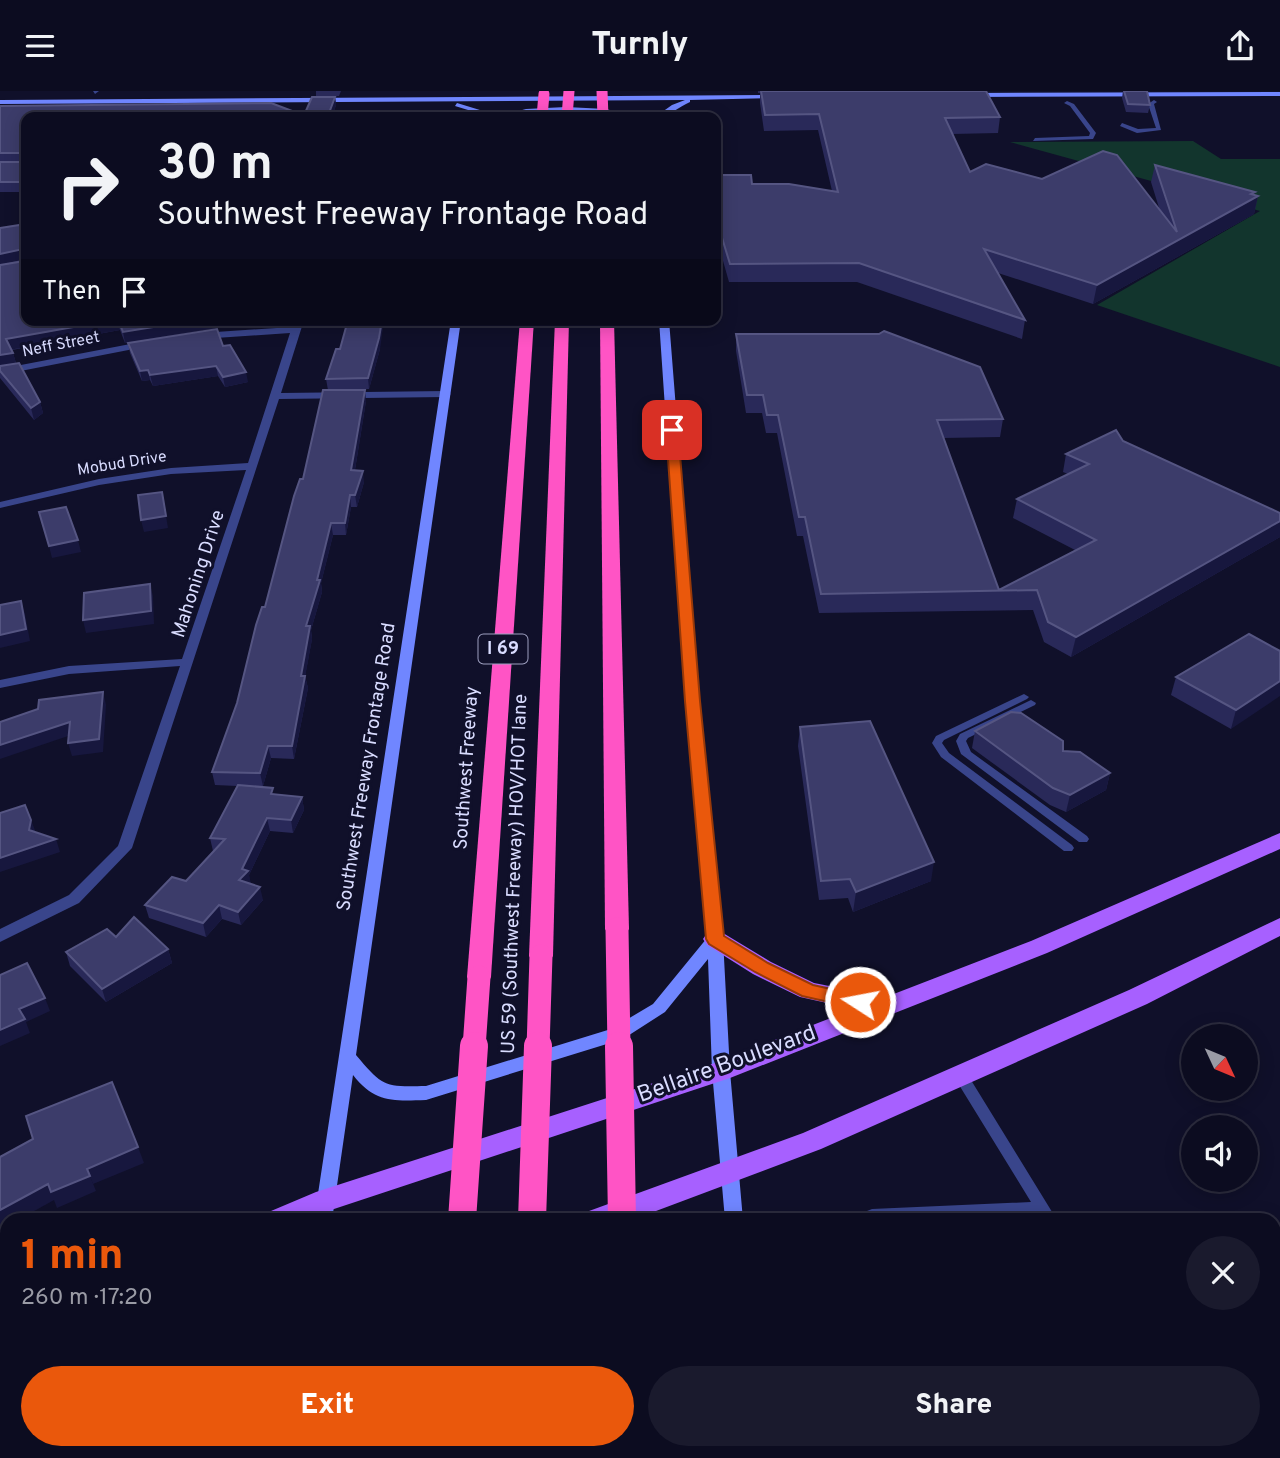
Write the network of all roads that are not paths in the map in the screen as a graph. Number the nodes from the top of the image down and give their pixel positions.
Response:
1 (544, 91) edge
2 (569, 91) edge
3 (603, 91) edge
4 (96, 92) edge
5 (108, 92) edge
6 (1267, 92) edge
7 (0, 93) edge
8 (1280, 94) edge
9 (302, 95) edge
10 (495, 95) edge
11 (965, 95) edge
12 (784, 97) edge
13 (396, 98) junction
14 (720, 98) junction
15 (649, 99) edge
16 (91, 101) junction
17 (0, 102) edge
18 (1154, 102) dead end
19 (1067, 103) dead end
20 (482, 112) edge
21 (516, 112) edge
22 (542, 112) edge
23 (567, 112) edge
24 (603, 112) edge
25 (617, 112) edge
26 (667, 112) edge
27 (1122, 125) dead end
28 (1035, 140) dead end
29 (288, 326) edge
30 (297, 326) edge
31 (455, 326) edge
32 (527, 326) edge
33 (562, 326) edge
34 (607, 326) edge
35 (664, 326) edge
36 (193, 337) edge
37 (153, 343) edge
38 (0, 373) edge
39 (446, 394) junction
40 (275, 396) junction
41 (252, 466) junction
42 (0, 505) edge
43 (188, 661) junction
44 (0, 684) edge
45 (1083, 839) dead end
46 (1280, 840) edge
47 (1068, 848) dead end
48 (1280, 926) edge
49 (0, 936) edge
50 (715, 939) junction
51 (884, 1006) junction
52 (347, 1056) junction
53 (721, 1072) junction
54 (961, 1076) junction
55 (731, 1171) junction
56 (325, 1210) edge
57 (463, 1213) edge
58 (532, 1213) edge
59 (618, 1213) edge
60 (622, 1213) edge
61 (734, 1213) edge
62 (1046, 1213) edge

1 - 22 highway, bridge
2 - 23 highway, bridge
3 - 24 highway, bridge
4 - 5 main road
4 - 7 main road
4 - 16 main road
6 - 8 main road
6 - 11 main road
9 - 13 main road
9 - 16 main road
10 - 13 main road
10 - 15 main road
12 - 14 main road
13 - 20 main road
14 - 15 main road
14 - 26 main road
16 - 17 main road
18 - 27 lane
19 - 28 lane
21 - 25 main road
29 - 36 street
30 - 40 street, Mahoning Drive
31 - 39 main road, Southwest Freeway Frontage Road
32 - 57 highway, Southwest Freeway / I 69, bridge
33 - 58 highway, US 59 (Southwest Freeway) HOV/HOT lane, bridge
34 - 60 highway, bridge
35 - 50 main road
37 - 38 street, Neff Street
39 - 40 street
39 - 52 main road, Southwest Freeway Frontage Road
40 - 41 street, Mahoning Drive
41 - 42 street, Mobud Drive
41 - 43 street, Mahoning Drive
43 - 44 street
43 - 49 street, Mahoning Drive
45 - 47 lane
46 - 51 main road, Bellaire Boulevard
48 - 54 main road
50 - 51 main road
50 - 52 main road
50 - 53 main road
51 - 53 main road, Bellaire Boulevard
52 - 56 main road, Southwest Freeway Frontage Road
53 - 55 main road
53 - 56 main road, Bellaire Boulevard
54 - 55 main road
54 - 62 lane
55 - 59 main road
55 - 61 main road

